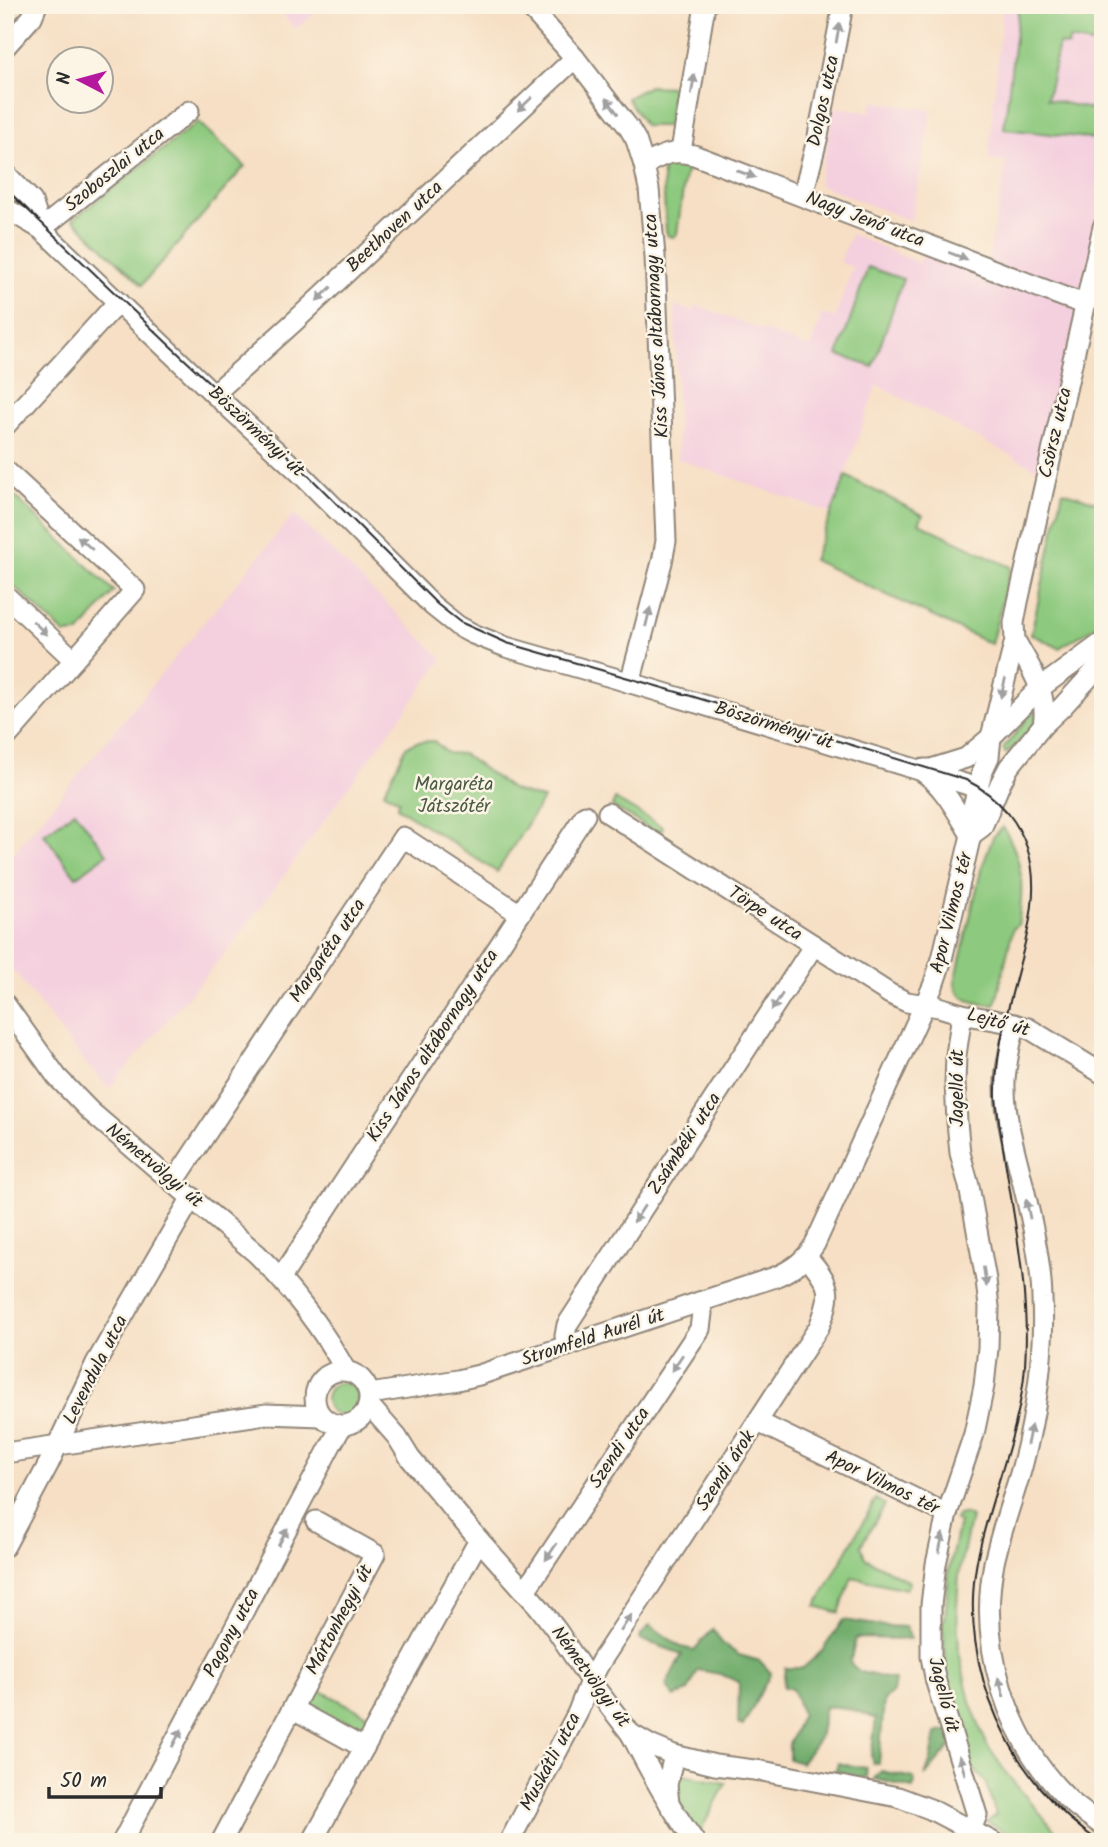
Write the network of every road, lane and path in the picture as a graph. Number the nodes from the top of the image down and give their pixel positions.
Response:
1 (37, 5) edge
2 (528, 5) edge
3 (705, 5) edge
4 (843, 5) edge
5 (5, 47) edge
6 (575, 58) junction
7 (189, 111) dead end
8 (681, 151) junction
9 (644, 165) junction
10 (5, 173) edge
11 (803, 195) junction
12 (5, 208) edge
13 (1103, 227) edge
14 (41, 229) junction
15 (118, 302) junction
16 (1085, 303) junction
17 (214, 394) junction
18 (5, 426) edge
19 (5, 470) edge
20 (5, 595) edge
21 (1015, 640) junction
22 (1103, 642) edge
23 (74, 660) junction
24 (1103, 662) edge
25 (630, 683) junction
26 (1040, 688) junction
27 (1043, 724) junction
28 (992, 737) junction
29 (5, 739) edge
30 (919, 769) junction
31 (985, 795) junction
32 (608, 813) dead end
33 (585, 815) dead end
34 (971, 835) junction
35 (520, 914) junction
36 (814, 945) junction
37 (5, 1004) edge
38 (925, 1005) junction
39 (962, 1014) junction
40 (1016, 1024) junction
41 (1103, 1074) edge
42 (962, 1162) joint
43 (174, 1182) junction
44 (192, 1197) junction
45 (807, 1257) junction
46 (281, 1278) junction
47 (699, 1302) junction
48 (313, 1319) junction
49 (568, 1346) junction
50 (346, 1371) junction
51 (320, 1385) junction
52 (369, 1400) junction
53 (266, 1414) junction
54 (321, 1416) junction
55 (758, 1422) junction
56 (347, 1425) junction
57 (57, 1446) junction
58 (5, 1453) edge
59 (410, 1458) junction
60 (947, 1514) junction
61 (316, 1521) dead end
62 (479, 1540) junction
63 (5, 1546) edge
64 (525, 1591) junction
65 (590, 1681) junction
66 (293, 1709) junction
67 (631, 1734) junction
68 (364, 1748) junction
69 (674, 1755) junction
70 (669, 1804) junction
71 (1103, 1826) edge
72 (971, 1830) junction
73 (691, 1840) edge
74 (122, 1842) edge
75 (221, 1842) edge
76 (312, 1842) edge
77 (509, 1842) edge
78 (993, 1842) edge

1 - 5 street
2 - 6 street, Kiss János altábornagy utca
8 -> 3 street
11 -> 4 street, Dolgos utca
9 -> 6 street, Kiss János altábornagy utca
6 -> 17 street, Beethoven utca
7 - 14 street, Szoboszlai utca
8 - 9 street
8 -> 11 street, Nagy Jenő utca
25 -> 9 street, Kiss János altábornagy utca
10 - 14 street, Böszörményi út
11 -> 16 street, Nagy Jenő utca
12 - 14 street, Böszörményi út
13 - 16 street, Csörsz utca
14 - 15 street, Böszörményi út
15 - 17 street, Böszörményi út
15 - 18 street
16 - 21 street, Csörsz utca
17 - 25 street, Böszörményi út
23 -> 19 street
20 -> 23 street
21 - 26 street
21 -> 28 street, Csörsz utca
22 - 26 street
23 - 29 street
24 - 27 street
25 - 30 street, Böszörményi út
26 - 27 street
26 - 28 street
27 - 31 street
28 - 30 street, Böszörményi út
28 - 31 street
30 - 31 street, Böszörményi út
30 - 34 street, Böszörményi út
31 - 34 street, Apor Vilmos tér
32 - 36 street, Törpe utca
33 - 35 street, Kiss János altábornagy utca
34 - 38 street, Apor Vilmos tér
35 - 43 street, Margaréta utca
35 - 46 street, Kiss János altábornagy utca
36 - 38 street, Törpe utca
36 -> 49 street, Zsámbéki utca
37 - 43 street, Németvölgyi út
38 - 39 street, Lejtő út
38 - 45 street, Apor Vilmos tér
39 - 40 street, Lejtő út
39 - 42 street, Jagelló út
40 - 41 street, Lejtő út
71 -> 40 street
42 -> 60 street, Apor Vilmos tér
43 - 44 street, Németvölgyi út
44 - 46 street, Németvölgyi út
44 - 57 street, Levendula utca
45 - 47 street, Stromfeld Aurél út
45 - 55 street, Szendi árok
46 - 48 street, Németvölgyi út
47 - 49 street, Stromfeld Aurél út
47 -> 64 street, Szendi utca
48 - 50 street, Németvölgyi út
48 - 51 street, Németvölgyi út
49 - 52 street, Stromfeld Aurél út
50 - 51 street
50 - 52 street
51 - 53 street
51 - 54 street
52 - 56 street
52 - 59 street, Németvölgyi út
53 - 54 street
53 - 57 street
54 - 56 street
55 - 60 street, Apor Vilmos tér
65 -> 55 street, Szendi árok
56 - 59 street, Németvölgyi út
74 -> 56 street, Pagony utca
57 - 58 street
57 - 63 street, Levendula utca
59 - 62 street, Németvölgyi út
72 -> 60 street, Jagelló út
61 - 66 street, Mártonhegyi út
62 - 64 street, Németvölgyi út
62 - 68 street
64 - 65 street, Németvölgyi út
65 - 67 street, Németvölgyi út
65 - 77 street, Muskátli utca
66 - 68 street
66 - 75 street, Mártonhegyi út
67 - 69 street, Németvölgyi út
67 - 70 street
68 - 76 street
69 - 70 street
69 - 72 street, Németvölgyi út
70 - 73 street
72 - 78 street, Németvölgyi út

